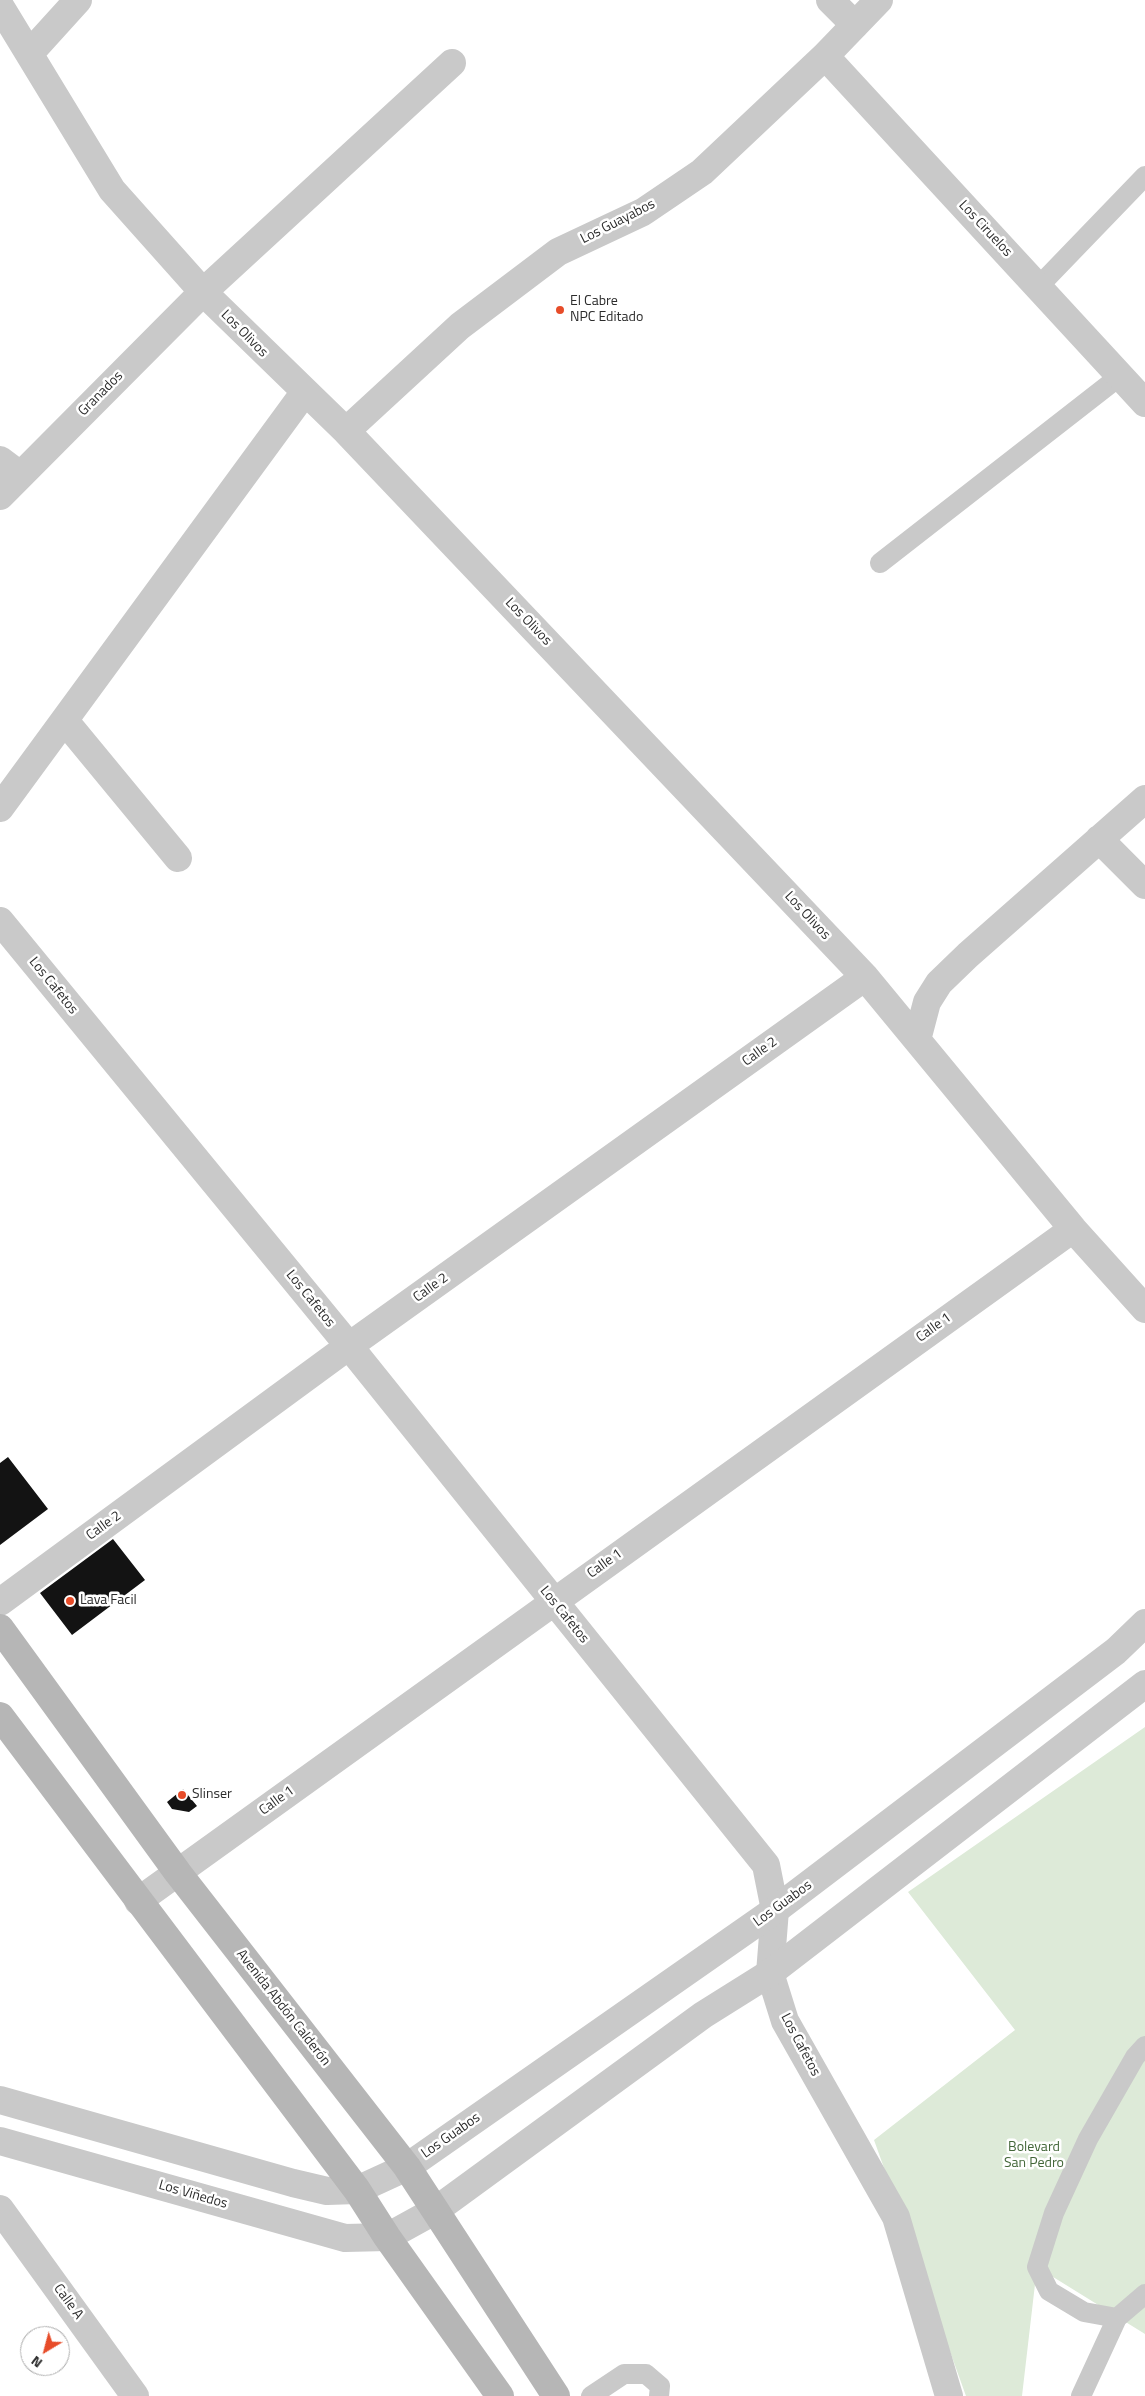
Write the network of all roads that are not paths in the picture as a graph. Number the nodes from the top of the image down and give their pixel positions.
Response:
1 (78, 0) edge
2 (830, 0) edge
3 (879, 0) edge
4 (0, 6) edge
5 (855, 25) junction
6 (30, 53) junction
7 (825, 56) junction
8 (452, 63) dead end
9 (1145, 176) edge
10 (1038, 287) junction
11 (203, 292) junction
12 (1120, 376) junction
13 (304, 393) junction
14 (1145, 403) edge
15 (346, 431) junction
16 (10, 468) edge
17 (0, 496) edge
18 (880, 562) dead end
19 (65, 721) junction
20 (1145, 799) edge
21 (0, 808) edge
22 (1099, 839) junction
23 (178, 858) dead end
24 (1145, 885) edge
25 (0, 921) edge
26 (865, 977) junction
27 (917, 1040) junction
28 (1073, 1229) junction
29 (1145, 1308) edge
30 (349, 1346) junction
31 (0, 1602) edge
32 (553, 1602) junction
33 (1145, 1623) edge
34 (0, 1628) edge
35 (1145, 1684) edge
36 (0, 1716) edge
37 (178, 1873) junction
38 (138, 1900) junction
39 (775, 1910) junction
40 (770, 1973) junction
41 (1145, 2046) edge
42 (0, 2100) edge
43 (0, 2142) edge
44 (407, 2167) junction
45 (356, 2190) junction
46 (0, 2208) edge
47 (436, 2210) junction
48 (387, 2237) junction
49 (1145, 2294) edge
50 (1117, 2318) junction
51 (136, 2396) edge
52 (500, 2396) edge
53 (556, 2396) edge
54 (591, 2396) edge
55 (659, 2396) edge
56 (949, 2396) edge
57 (1081, 2396) edge

1 - 6 street
2 - 5 street
3 - 5 street, Los Guayabos
4 - 6 street, Los Olivos
5 - 7 street, Los Guayabos
6 - 11 street, Los Olivos
7 - 10 street, Los Ciruelos
7 - 15 street, Los Guayabos
8 - 11 street, Granados
9 - 10 lane
10 - 12 street, Los Ciruelos
11 - 13 street, Los Olivos
11 - 16 street, Granados
12 - 14 street, Los Ciruelos
12 - 18 lane
13 - 15 street, Los Olivos
13 - 19 street
15 - 26 street, Los Olivos
16 - 17 street, Granados
19 - 21 street
19 - 23 street
20 - 22 street
22 - 24 street
22 - 27 street
25 - 30 street, Los Cafetos
26 - 27 street, Los Olivos
26 - 30 street, Calle 2
27 - 28 street, Los Olivos
28 - 29 street, Los Olivos
28 - 32 street, Calle 1
30 - 31 street, Calle 2
30 - 32 street, Los Cafetos
32 - 37 street, Calle 1
32 - 39 street, Los Cafetos
33 - 39 street, Los Guabos
34 - 37 main road, Avenida Abdón Calderón
35 - 40 street
36 - 38 main road
37 - 38 street, Calle 1
37 - 44 main road, Avenida Abdón Calderón
38 - 45 main road
39 - 40 street, Los Cafetos
39 - 44 street, Los Guabos
40 - 47 street
40 - 56 street, Los Cafetos
41 - 50 lane
42 - 45 street
43 - 48 street, Los Viñedos
44 - 45 street, Los Guabos
44 - 47 main road, Avenida Abdón Calderón
45 - 48 main road
46 - 51 street, Calle A
47 - 48 street
47 - 53 main road, Avenida Abdón Calderón
48 - 52 main road
49 - 50 lane
50 - 57 lane
54 - 55 lane

